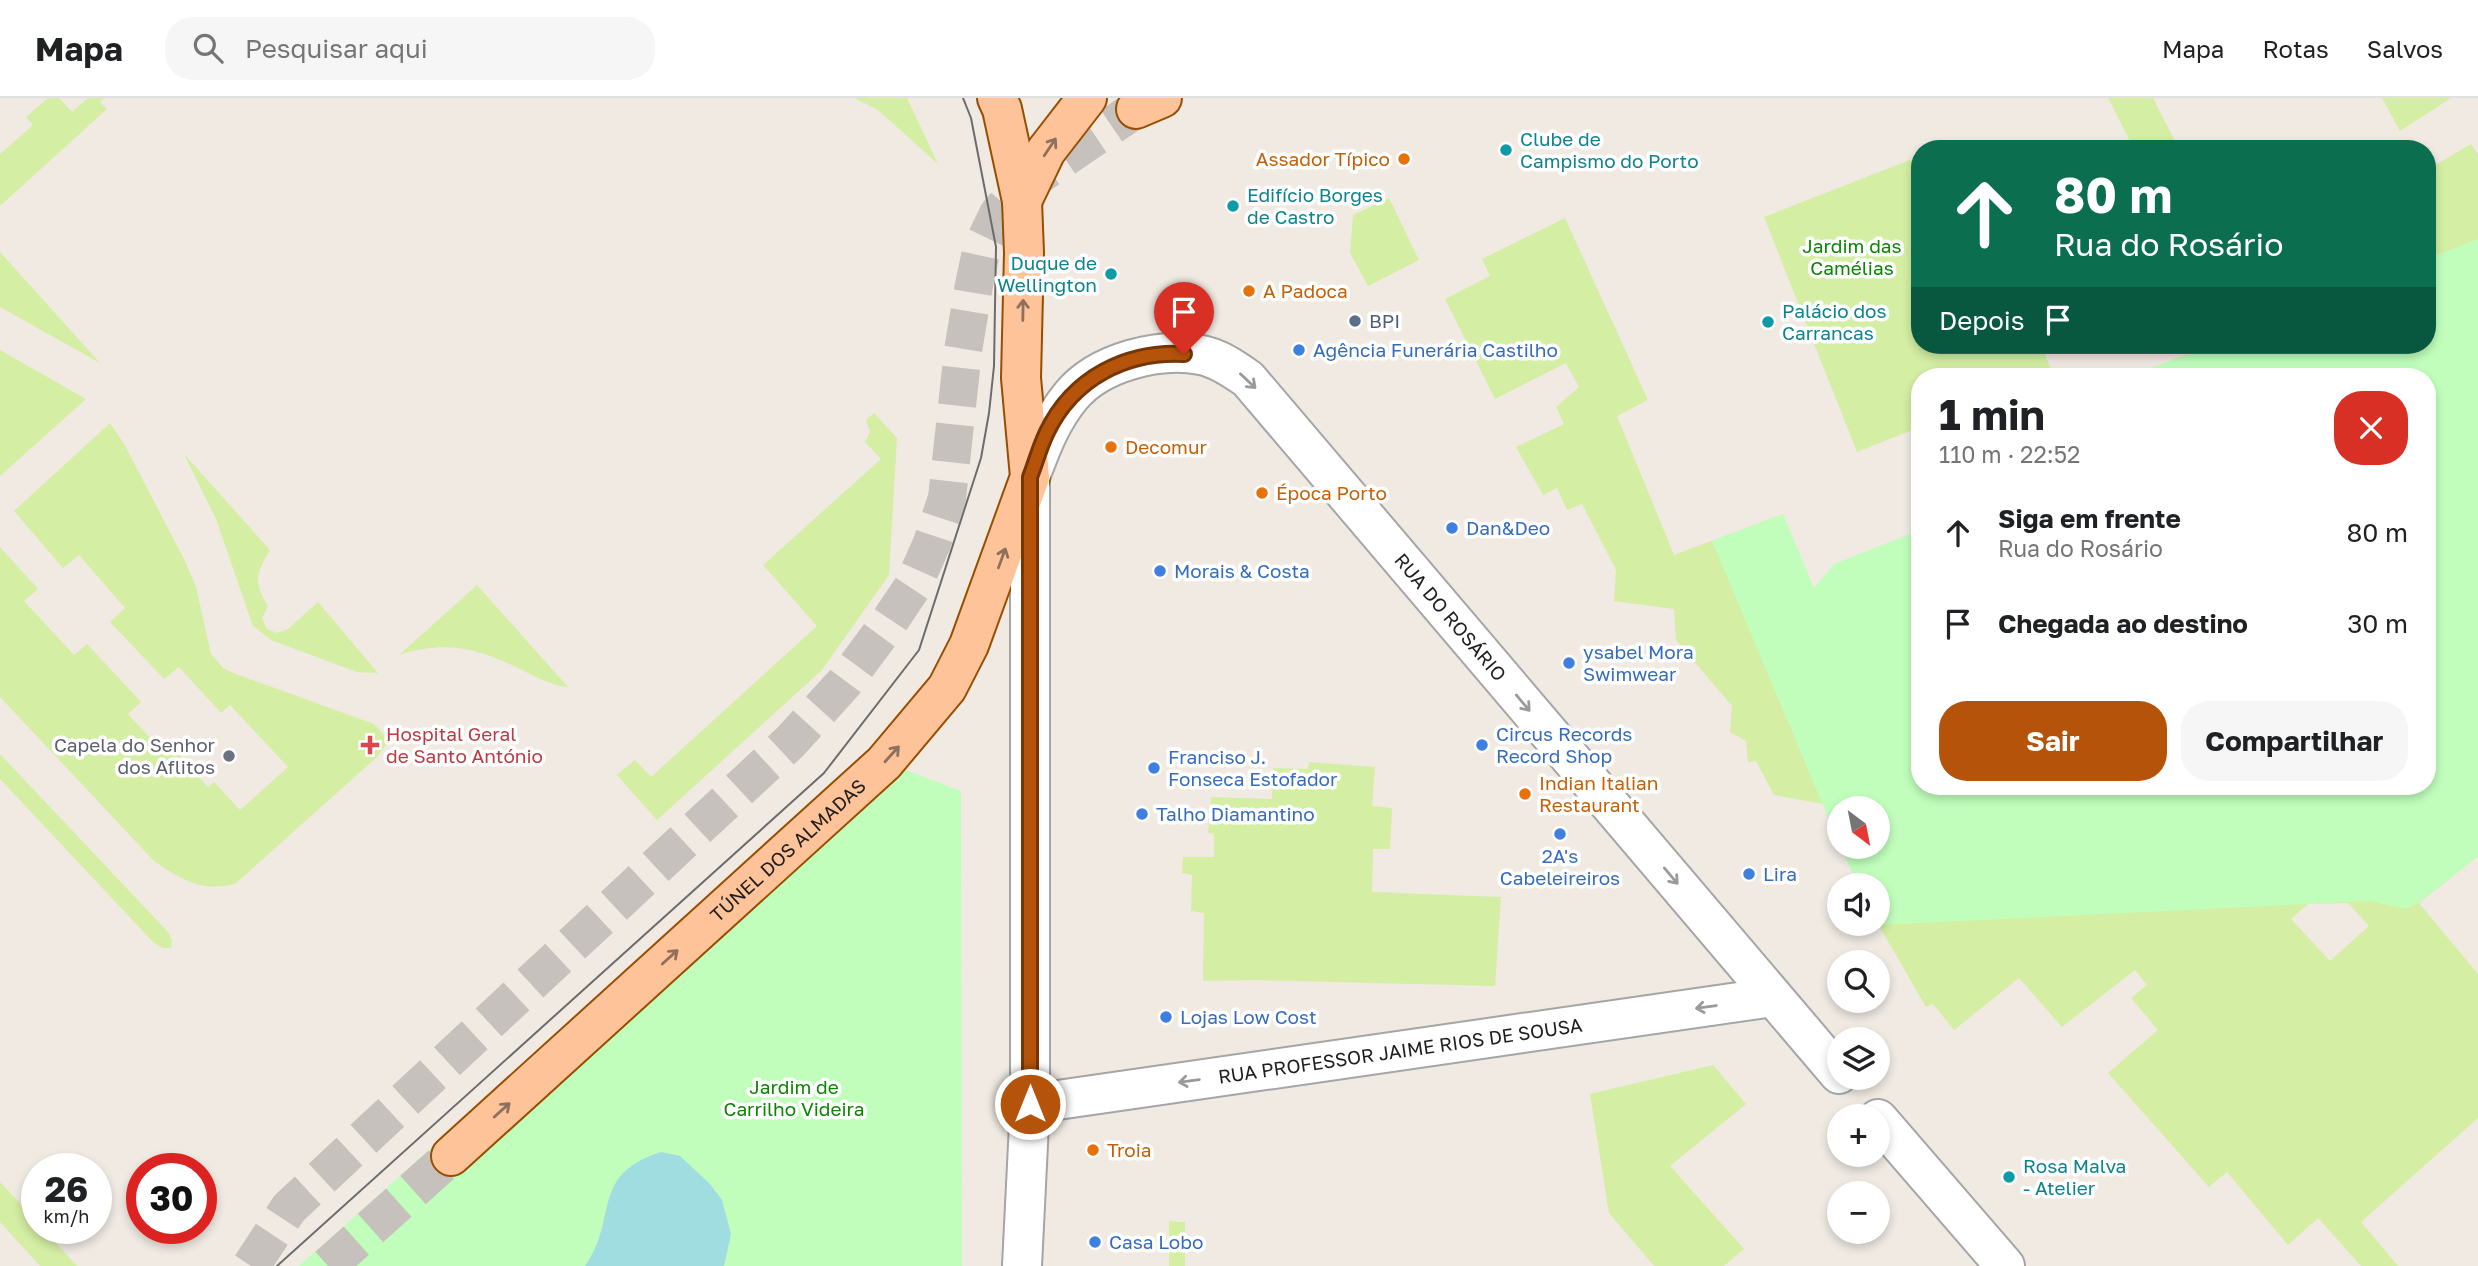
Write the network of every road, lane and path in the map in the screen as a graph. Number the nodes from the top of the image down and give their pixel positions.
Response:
1 (997, 98) edge
2 (1087, 98) edge
3 (1022, 201) junction
4 (1030, 477) junction
5 (1773, 998) junction
6 (1827, 1060) edge
7 (1853, 1090) edge
8 (1030, 1104) junction
9 (1865, 1104) edge
10 (1890, 1133) edge
11 (451, 1156) tunnel mouth
12 (1022, 1266) edge
13 (2005, 1266) edge

1 - 3 main road
3 -> 2 main road
4 -> 3 main road
4 -> 5 street, RUA DO ROSÁRIO
4 - 8 street
11 -> 4 main road, TÚNEL DOS ALMADAS
5 - 6 street, RUA DO ROSÁRIO
5 -> 8 street, RUA PROFESSOR JAIME RIOS DE SOUSA
7 - 9 street, RUA DO ROSÁRIO
8 - 12 street
10 - 13 street, RUA DO ROSÁRIO

